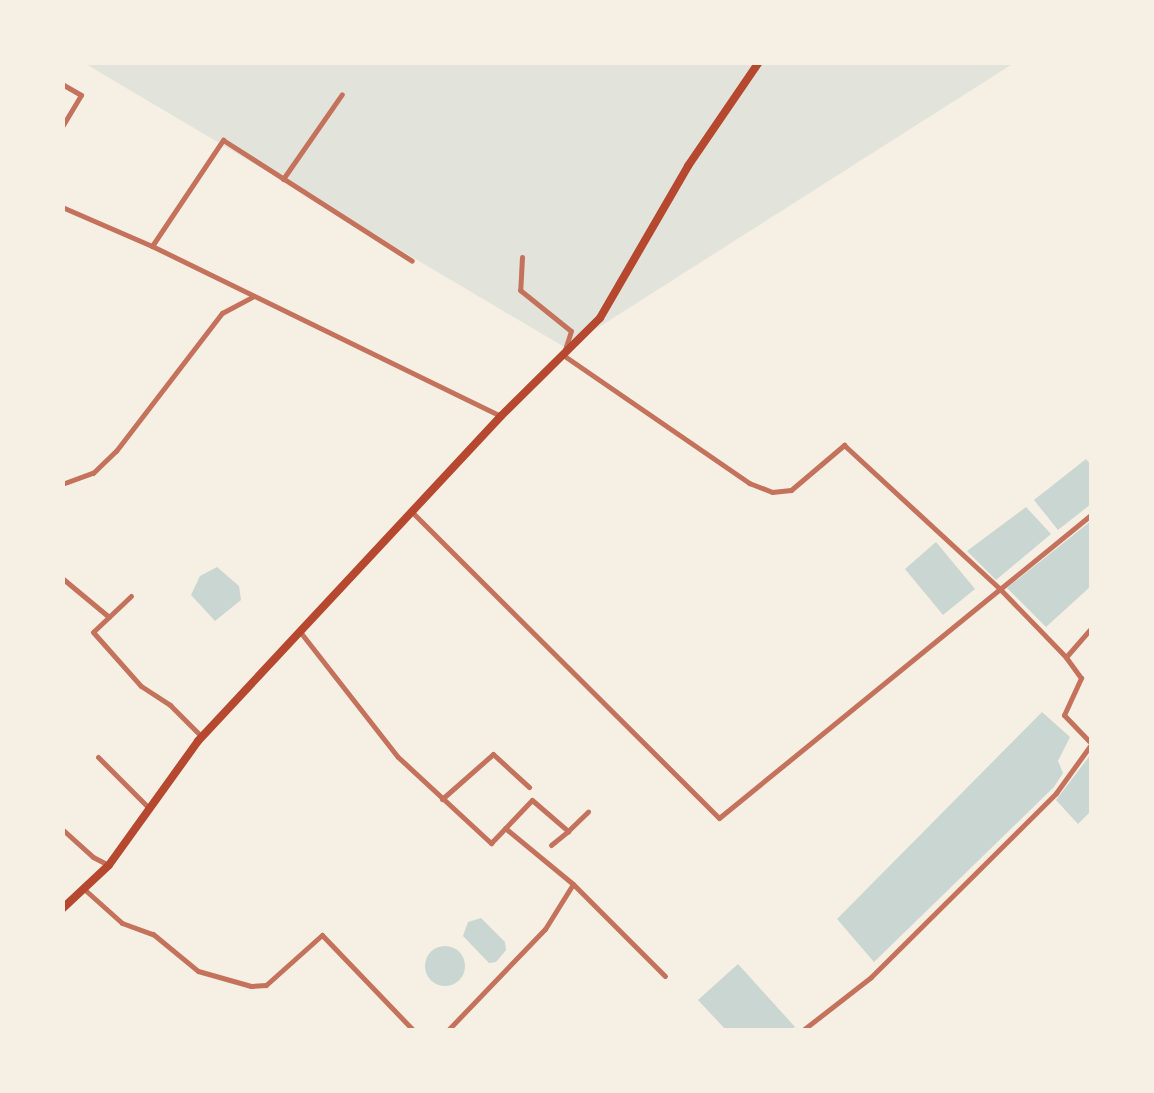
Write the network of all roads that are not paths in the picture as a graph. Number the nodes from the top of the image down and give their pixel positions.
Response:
1 (760, 62) edge
2 (62, 84) edge
3 (342, 94) dead end
4 (62, 127) edge
5 (284, 179) junction
6 (62, 207) edge
7 (152, 246) junction
8 (522, 257) dead end
9 (412, 262) dead end
10 (254, 296) junction
11 (563, 355) junction
12 (501, 416) junction
13 (62, 484) edge
14 (412, 513) junction
15 (1092, 514) edge
16 (62, 578) edge
17 (1000, 589) junction
18 (131, 596) dead end
19 (109, 617) junction
20 (1092, 626) edge
21 (300, 632) junction
22 (1066, 657) junction
23 (202, 736) junction
24 (1090, 742) edge
25 (98, 757) dead end
26 (528, 788) dead end
27 (442, 799) junction
28 (149, 808) junction
29 (588, 812) dead end
30 (505, 828) junction
31 (62, 829) edge
32 (568, 831) junction
33 (551, 845) dead end
34 (109, 865) junction
35 (572, 884) junction
36 (84, 890) junction
37 (62, 909) edge
38 (665, 976) dead end
39 (414, 1030) edge
40 (448, 1030) edge
41 (803, 1030) edge

1 - 11 main road
2 - 4 street
3 - 5 street
5 - 7 street
5 - 9 street
6 - 7 street
7 - 10 street
8 - 11 street
10 - 12 street
10 - 13 street
11 - 12 main road
11 - 17 street
12 - 14 main road
14 - 17 street
14 - 21 main road
15 - 17 street
16 - 19 street
17 - 22 street
18 - 19 street
19 - 23 street
20 - 22 street
21 - 23 main road
21 - 27 street
22 - 24 street
23 - 28 main road
24 - 41 street
25 - 28 street
26 - 27 street
27 - 30 street
28 - 34 main road
29 - 32 street
30 - 32 street
30 - 35 street
31 - 34 street
32 - 33 street
34 - 36 main road
35 - 38 street
35 - 40 street
36 - 37 main road
36 - 39 street

